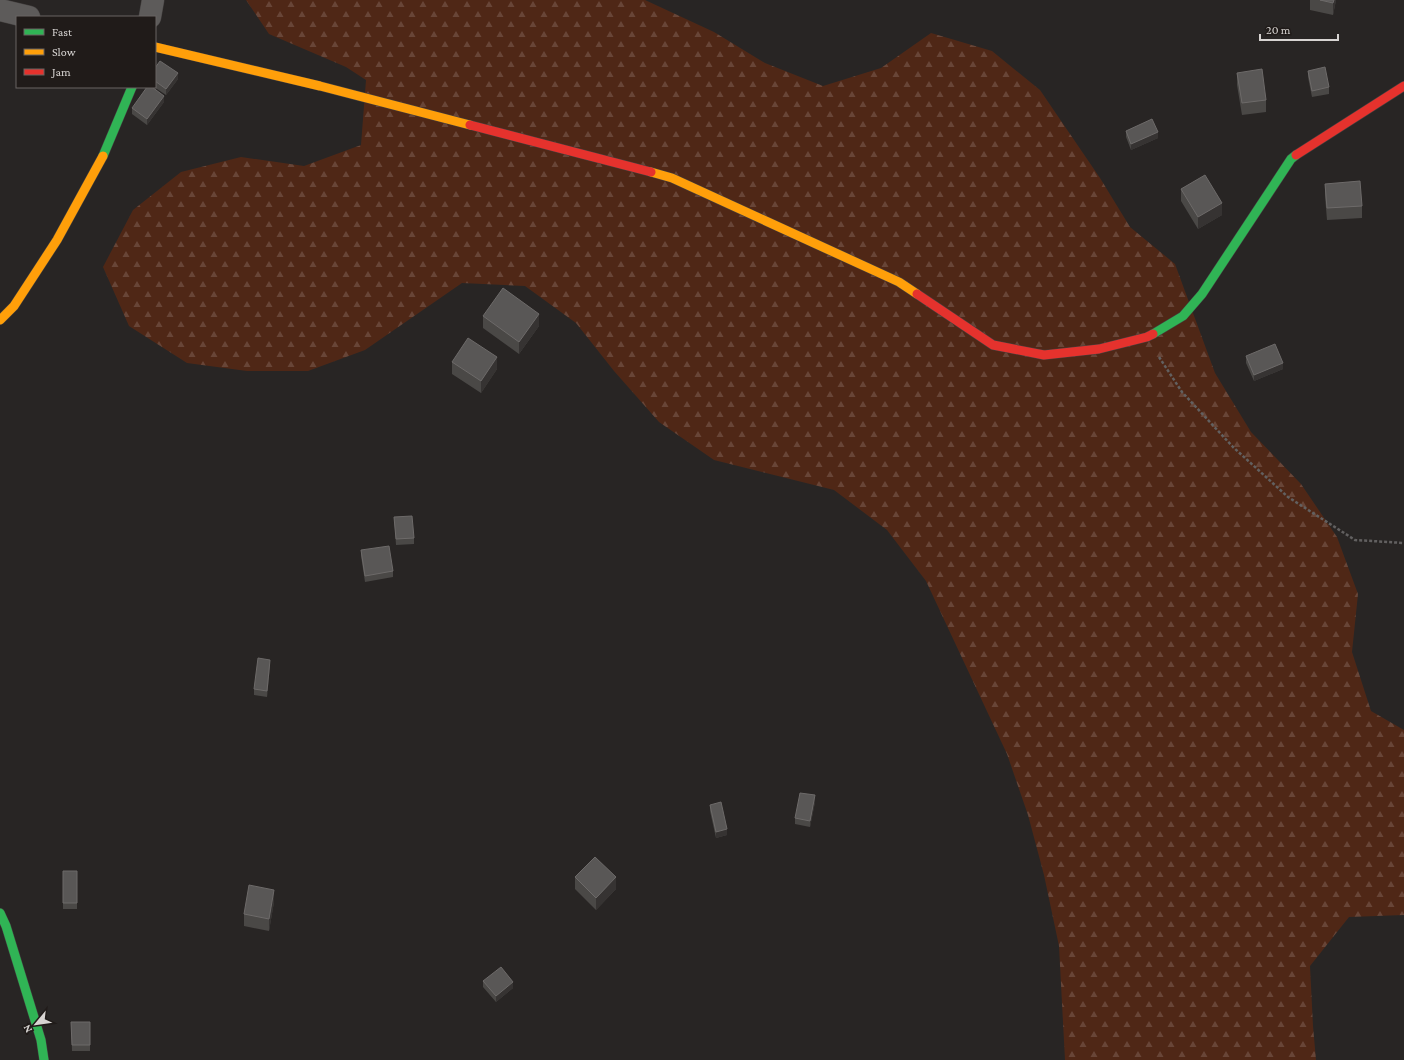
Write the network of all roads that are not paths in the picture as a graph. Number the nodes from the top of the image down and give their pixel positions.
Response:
1 (153, 0) edge
2 (0, 10) edge
3 (25, 16) edge
4 (150, 16) edge
5 (156, 47) edge
6 (1404, 86) edge
7 (132, 88) edge
8 (0, 320) edge
9 (0, 914) edge
10 (44, 1060) edge

1 - 4 street
2 - 3 street
5 - 6 street
7 - 8 street
9 - 10 street

